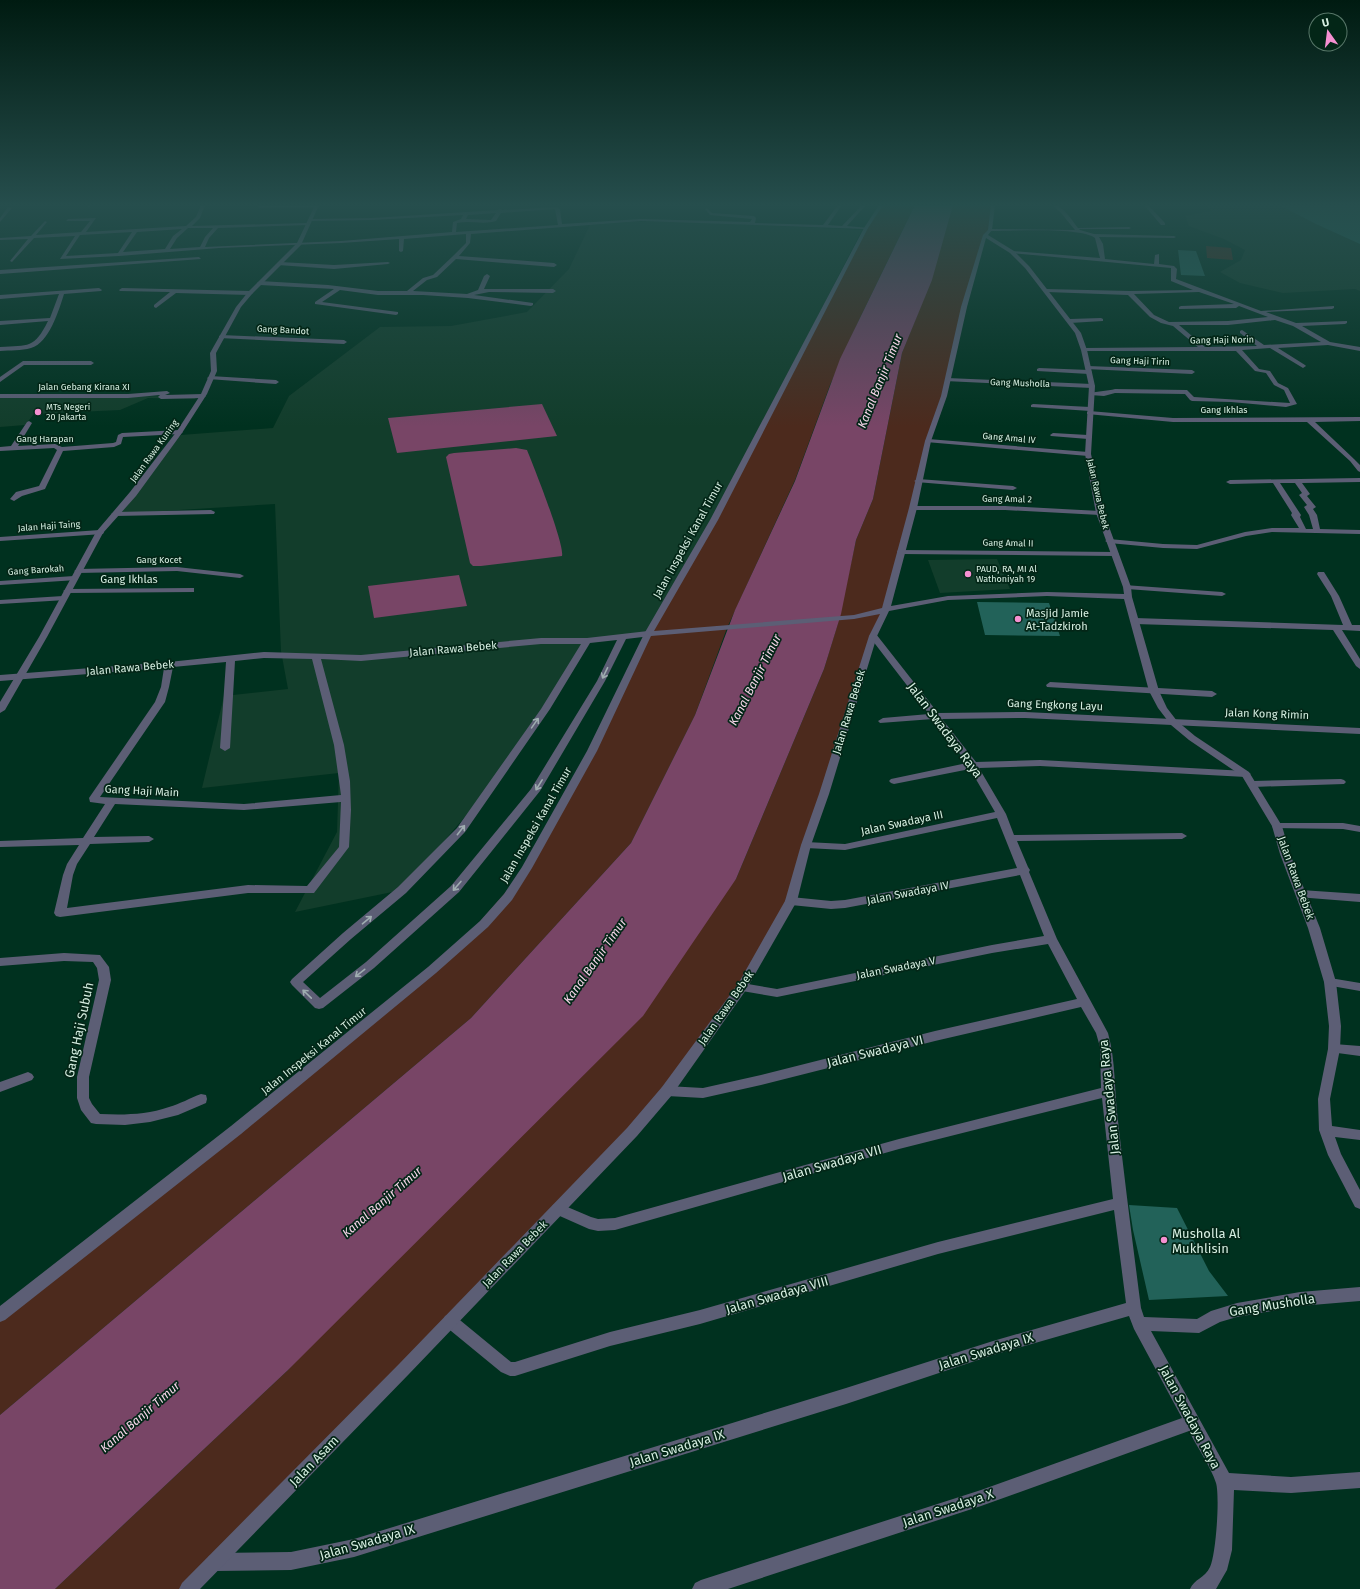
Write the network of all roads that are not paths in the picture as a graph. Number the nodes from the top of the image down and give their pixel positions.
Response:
1 (264, 279) edge
2 (425, 279) edge
3 (486, 279) edge
4 (839, 279) edge
5 (973, 279) edge
6 (1038, 279) edge
7 (1174, 279) edge
8 (260, 283) junction
9 (339, 288) junction
10 (99, 290) dead end
11 (122, 290) dead end
12 (175, 290) junction
13 (1047, 290) junction
14 (480, 291) junction
15 (553, 291) dead end
16 (1200, 291) junction
17 (62, 292) junction
18 (250, 293) junction
19 (408, 293) junction
20 (1130, 293) junction
21 (468, 296) junction
22 (0, 297) edge
23 (531, 304) dead end
24 (156, 306) dead end
25 (1242, 306) junction
26 (1332, 307) dead end
27 (1181, 308) dead end
28 (1259, 311) junction
29 (396, 313) dead end
30 (1278, 318) junction
31 (53, 319) junction
32 (1101, 320) dead end
33 (1070, 321) junction
34 (1345, 322) dead end
35 (0, 323) edge
36 (1174, 324) junction
37 (1295, 325) junction
38 (1242, 332) dead end
39 (221, 337) junction
40 (344, 342) dead end
41 (1328, 343) junction
42 (1272, 347) junction
43 (1264, 348) junction
44 (1360, 348) edge
45 (0, 349) edge
46 (1203, 349) junction
47 (1238, 349) junction
48 (1084, 350) junction
49 (91, 363) dead end
50 (1303, 366) dead end
51 (1039, 370) dead end
52 (1088, 370) junction
53 (1192, 372) dead end
54 (210, 378) junction
55 (0, 379) edge
56 (947, 380) junction
57 (276, 382) dead end
58 (1092, 390) junction
59 (167, 393) dead end
60 (0, 396) edge
61 (203, 396) junction
62 (133, 398) dead end
63 (1033, 406) dead end
64 (1089, 411) junction
65 (1360, 419) edge
66 (1309, 420) junction
67 (29, 423) dead end
68 (180, 432) junction
69 (1053, 435) dead end
70 (1088, 437) junction
71 (928, 441) junction
72 (13, 448) junction
73 (0, 449) edge
74 (61, 449) junction
75 (1088, 454) junction
76 (1360, 470) edge
77 (1360, 480) edge
78 (918, 481) junction
79 (1297, 481) junction
80 (1230, 482) dead end
81 (1276, 482) junction
82 (1013, 488) dead end
83 (14, 498) dead end
84 (913, 508) junction
85 (211, 512) dead end
86 (1100, 513) junction
87 (115, 514) junction
88 (1304, 531) junction
89 (1317, 531) junction
90 (100, 532) junction
91 (1360, 532) edge
92 (0, 539) edge
93 (1109, 541) junction
94 (901, 552) junction
95 (1115, 554) junction
96 (1321, 574) dead end
97 (76, 575) junction
98 (240, 576) dead end
99 (0, 583) edge
100 (1127, 587) junction
101 (191, 590) dead end
102 (65, 594) junction
103 (1222, 594) dead end
104 (1128, 597) junction
105 (0, 602) edge
106 (886, 609) junction
107 (1135, 621) junction
108 (1336, 627) junction
109 (1349, 628) junction
110 (1360, 628) edge
111 (648, 634) junction
112 (873, 636) junction
113 (622, 638) junction
114 (587, 641) junction
115 (316, 656) junction
116 (231, 658) junction
117 (169, 666) junction
118 (1360, 666) edge
119 (19, 677) junction
120 (0, 678) edge
121 (1050, 685) dead end
122 (1154, 691) junction
123 (1212, 694) dead end
124 (0, 710) edge
125 (935, 716) junction
126 (883, 721) dead end
127 (1174, 723) junction
128 (1360, 731) edge
129 (225, 748) dead end
130 (973, 765) junction
131 (1246, 774) junction
132 (894, 781) dead end
133 (1341, 782) dead end
134 (1253, 784) junction
135 (346, 798) junction
136 (112, 801) junction
137 (1002, 814) junction
138 (1277, 826) junction
139 (1360, 829) edge
140 (1182, 836) dead end
141 (1011, 838) junction
142 (149, 839) dead end
143 (88, 840) junction
144 (0, 844) edge
145 (806, 845) junction
146 (1025, 870) junction
147 (1301, 894) junction
148 (1360, 898) edge
149 (791, 902) junction
150 (1051, 939) junction
151 (0, 962) edge
152 (1330, 982) junction
153 (742, 987) junction
154 (1360, 987) edge
155 (1084, 1002) junction
156 (1334, 1049) junction
157 (1360, 1051) edge
158 (28, 1077) dead end
159 (0, 1087) edge
160 (666, 1091) junction
161 (1108, 1091) junction
162 (201, 1099) dead end
163 (1326, 1130) junction
164 (1360, 1135) edge
165 (1120, 1203) junction
166 (1360, 1203) edge
167 (558, 1209) junction
168 (1360, 1294) edge
169 (1134, 1308) junction
170 (0, 1316) edge
171 (450, 1321) junction
172 (1139, 1324) junction
173 (440, 1332) joint
174 (1193, 1422) junction
175 (1360, 1480) edge
176 (1224, 1481) junction
177 (215, 1562) junction
178 (188, 1589) edge
179 (701, 1589) edge
180 (1199, 1589) edge

1 - 8 street, Jalan Rawa Kuning
2 - 19 street
3 - 14 street
4 - 111 street, Jalan Inspeksi Kanal Timur
5 - 56 street, Jalan Rawa Bebek
6 - 13 street, Jalan Rawa Bebek
7 - 16 street
8 - 9 street
8 - 18 street, Jalan Rawa Kuning
9 - 19 street
9 - 29 street
10 - 17 street
11 - 12 street
12 - 18 street
12 - 24 street
13 - 20 street
13 - 33 street, Jalan Rawa Bebek
14 - 15 street
14 - 21 street
16 - 20 street
16 - 25 street
17 - 22 street
17 - 31 street
18 - 39 street, Jalan Rawa Kuning
19 - 21 street
20 - 36 street
21 - 23 street
25 - 27 street
25 - 28 street
26 - 28 street
28 - 30 street
30 - 36 street
30 - 37 street
31 - 35 street
31 - 45 street
32 - 33 street
33 - 48 street, Jalan Rawa Bebek
34 - 37 street
36 - 46 street
37 - 41 street
38 - 43 street
39 - 40 street, Gang Bandot
39 - 54 street, Jalan Rawa Kuning
41 - 42 street, Gang Haji Norin
41 - 44 street, Gang Haji Norin
42 - 43 street, Gang Haji Norin
42 - 50 street
43 - 47 street, Gang Haji Norin
46 - 47 street, Gang Haji Norin
46 - 48 street, Gang Haji Norin
47 - 58 street, Gang Musholla
48 - 52 street, Jalan Rawa Bebek
49 - 55 street
51 - 52 street, Gang Haji Tirin
52 - 53 street, Gang Haji Tirin
52 - 58 street, Jalan Rawa Bebek
54 - 57 street
54 - 61 street, Jalan Rawa Kuning
56 - 58 street, Gang Musholla
56 - 71 street, Jalan Rawa Bebek
58 - 64 street, Jalan Rawa Bebek
59 - 60 street, Jalan Gebang Kirana XI
61 - 62 street
61 - 68 street, Jalan Rawa Kuning
63 - 64 street, Gang Ikhlas
64 - 66 street, Gang Ikhlas
64 - 70 street, Jalan Rawa Bebek
65 - 66 street, Gang Ikhlas
66 - 76 street
67 - 72 street
68 - 74 street, Gang Harapan
68 - 87 street, Jalan Rawa Kuning
69 - 70 street
70 - 75 street, Jalan Rawa Bebek
71 - 75 street, Gang Amal IV
71 - 78 street, Jalan Rawa Bebek
72 - 73 street, Gang Harapan
72 - 74 street, Gang Harapan
74 - 83 street
75 - 86 street, Jalan Rawa Bebek
77 - 79 street
78 - 82 street
78 - 84 street, Jalan Rawa Bebek
79 - 81 street
79 - 89 street
80 - 81 street
81 - 88 street
84 - 86 street, Gang Amal 2
84 - 94 street, Jalan Rawa Bebek
85 - 87 street
86 - 93 street, Jalan Rawa Bebek
87 - 90 street, Jalan Rawa Kuning
88 - 89 street
88 - 93 street
89 - 91 street
90 - 92 street, Jalan Haji Taing
90 - 97 street, Jalan Rawa Kuning
93 - 95 street, Jalan Rawa Bebek
94 - 95 street, Gang Amal II
94 - 106 street, Jalan Rawa Bebek
95 - 100 street, Jalan Rawa Bebek
96 - 109 street
97 - 98 street, Gang Kocet
97 - 99 street, Gang Barokah
97 - 102 street, Jalan Rawa Kuning
100 - 103 street
100 - 104 street, Jalan Rawa Bebek
101 - 102 street, Gang Ikhlas
102 - 105 street, Gang Ikhlas
102 - 119 street, Jalan Rawa Kuning
104 - 106 street, Jalan Rawa Bebek
104 - 107 street, Jalan Rawa Bebek
106 - 111 street, Jalan Rawa Bebek
106 - 112 street, Jalan Rawa Bebek
107 - 108 street
107 - 122 street, Jalan Rawa Bebek
108 - 109 street
108 - 118 street
109 - 110 street
111 - 113 street, Jalan Rawa Bebek
111 - 170 street, Jalan Inspeksi Kanal Timur
112 - 125 street, Jalan Swadaya Raya
112 - 145 street, Jalan Rawa Bebek
113 - 114 street, Jalan Rawa Bebek
113 -> 114 street
114 - 115 street, Jalan Rawa Bebek
115 - 116 street, Jalan Rawa Bebek
115 - 135 street
116 - 117 street, Jalan Rawa Bebek
116 - 129 street
117 - 119 street, Jalan Rawa Bebek
117 - 136 street, Gang Haji Main
119 - 120 street, Jalan Rawa Bebek
119 - 124 street, Jalan Rawa Kuning
121 - 122 street
122 - 123 street
122 - 127 street, Jalan Rawa Bebek
125 - 126 street, Gang Engkong Layu
125 - 127 street, Gang Engkong Layu
125 - 130 street, Jalan Swadaya Raya
127 - 128 street, Jalan Kong Rimin
127 - 131 street, Jalan Rawa Bebek
130 - 131 street
130 - 132 street
130 - 137 street, Jalan Swadaya Raya
131 - 134 street, Jalan Rawa Bebek
133 - 134 street
134 - 138 street, Jalan Rawa Bebek
135 - 136 street, Gang Haji Main
135 - 143 street
136 - 143 street
137 - 141 street, Jalan Swadaya Raya
137 - 145 street, Jalan Swadaya III
138 - 139 street
138 - 147 street, Jalan Rawa Bebek
140 - 141 street
141 - 146 street, Jalan Swadaya Raya
142 - 143 street
143 - 144 street
145 - 149 street, Jalan Rawa Bebek
146 - 149 street, Jalan Swadaya IV
146 - 150 street, Jalan Swadaya Raya
147 - 148 street
147 - 152 street, Jalan Rawa Bebek
149 - 153 street, Jalan Rawa Bebek
150 - 153 street, Jalan Swadaya V
150 - 155 street, Jalan Swadaya Raya
151 - 162 street, Gang Haji Subuh
152 - 154 street
152 - 156 street, Jalan Rawa Bebek
153 - 160 street, Jalan Rawa Bebek
155 - 160 street, Jalan Swadaya VI
155 - 161 street, Jalan Swadaya Raya
156 - 157 street
156 - 163 street, Jalan Rawa Bebek
158 - 159 street
160 - 167 street, Jalan Rawa Bebek
161 - 165 street, Jalan Swadaya Raya
161 - 167 street, Jalan Swadaya VII
163 - 164 street
163 - 166 street, Jalan Rawa Bebek
165 - 169 street, Jalan Swadaya Raya
165 - 171 street, Jalan Swadaya VIII
167 - 171 street, Jalan Rawa Bebek
168 - 172 street, Gang Musholla
169 - 172 street, Jalan Swadaya Raya
169 - 177 street, Jalan Swadaya IX
171 - 173 street, Jalan Rawa Bebek
172 - 174 street, Jalan Swadaya Raya
173 - 177 street, Jalan Asam
174 - 176 street, Jalan Swadaya Raya
174 - 179 street, Jalan Swadaya X
175 - 176 street
176 - 180 street, Jalan Swadaya Raya
177 - 178 street, Jalan Asam

